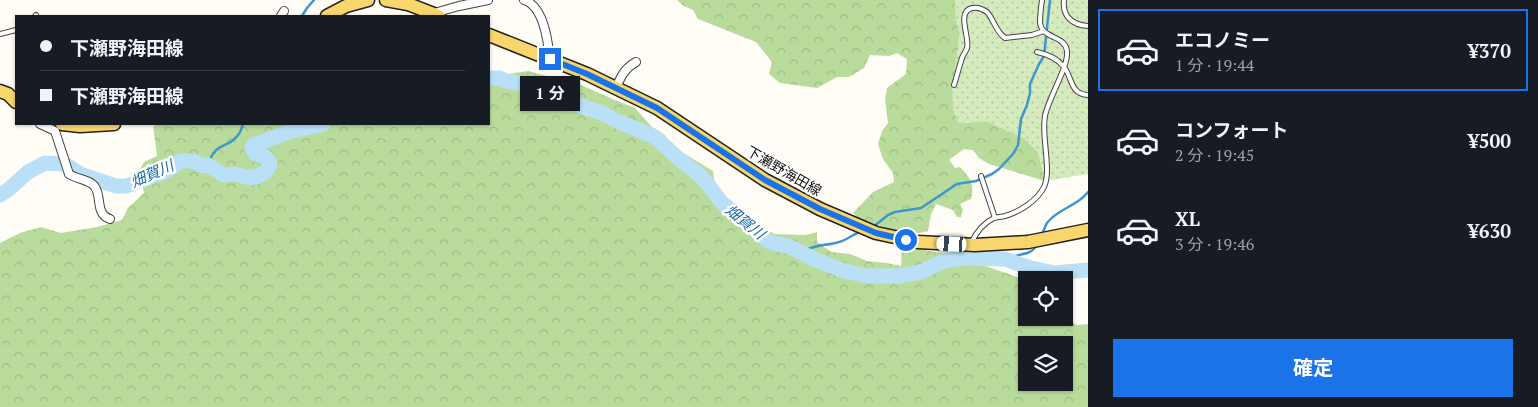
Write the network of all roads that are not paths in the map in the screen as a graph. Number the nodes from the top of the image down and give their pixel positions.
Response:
1 (368, 0) edge
2 (386, 0) edge
3 (488, 0) edge
4 (524, 0) edge
5 (1042, 0) edge
6 (1064, 0) edge
7 (329, 15) edge
8 (435, 15) edge
9 (1088, 26) edge
10 (15, 30) edge
11 (1044, 31) junction
12 (0, 34) edge
13 (490, 35) edge
14 (1037, 52) dead end
15 (550, 59) junction
16 (636, 62) dead end
17 (1064, 67) junction
18 (954, 85) dead end
19 (616, 88) junction
20 (0, 91) edge
21 (1088, 95) edge
22 (15, 101) edge
23 (42, 125) edge
24 (71, 125) edge
25 (97, 125) edge
26 (980, 176) dead end
27 (995, 218) junction
28 (110, 219) dead end
29 (1088, 230) edge
30 (970, 245) junction

1 - 7 main road
2 - 8 main road
3 - 8 street
4 - 15 street
5 - 11 lane
6 - 9 lane
10 - 12 lane
11 - 17 lane
11 - 18 lane
13 - 15 main road, 下瀬野海田線
14 - 17 lane
15 - 19 main road, 下瀬野海田線
16 - 19 street
17 - 21 lane
17 - 27 lane
19 - 30 main road, 下瀬野海田線
20 - 22 main road
23 - 28 street
24 - 25 main road
26 - 27 lane
27 - 30 lane
29 - 30 main road, 下瀬野海田線

